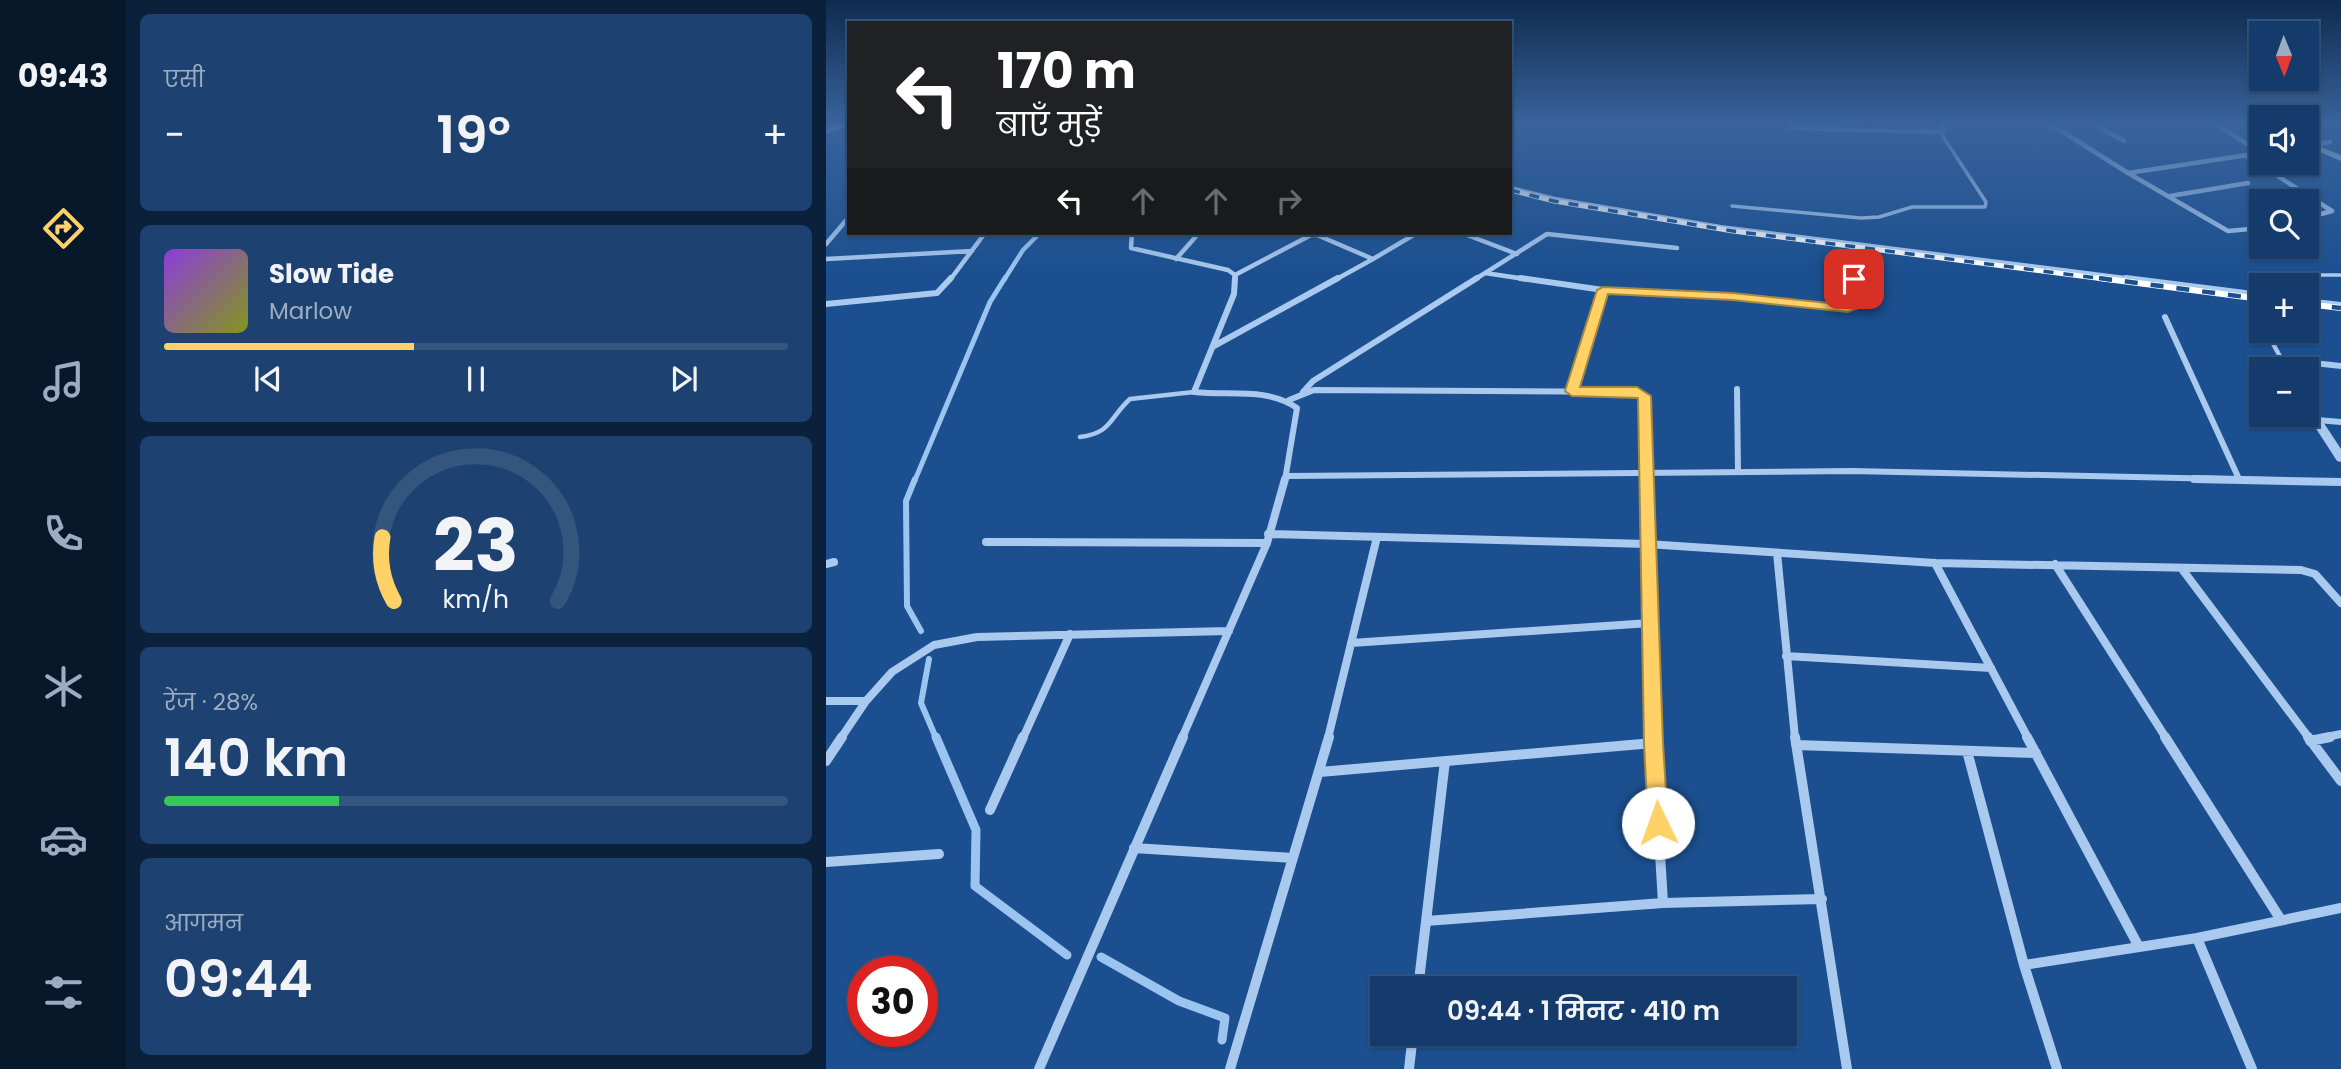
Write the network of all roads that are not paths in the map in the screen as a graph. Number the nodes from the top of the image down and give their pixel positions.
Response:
1 (1967, 173) edge
2 (2128, 173) edge
3 (2273, 173) edge
4 (2248, 183) dead end
5 (1512, 189) edge
6 (2298, 189) edge
7 (2169, 197) junction
8 (2319, 203) edge
9 (1732, 206) dead end
10 (2319, 214) edge
11 (847, 219) edge
12 (2249, 229) edge
13 (983, 235) edge
14 (1132, 235) edge
15 (1197, 235) edge
16 (1414, 235) edge
17 (1467, 235) edge
18 (826, 244) edge
19 (1861, 245) junction
20 (1677, 248) dead end
21 (971, 251) junction
22 (1517, 254) junction
23 (826, 259) edge
24 (1373, 259) junction
25 (1176, 260) junction
26 (1485, 273) junction
27 (1235, 275) junction
28 (2341, 275) edge
29 (2319, 276) edge
30 (1603, 290) junction
31 (2249, 294) edge
32 (2319, 302) edge
33 (826, 304) edge
34 (2341, 305) edge
35 (2165, 317) dead end
36 (1213, 347) junction
37 (2319, 366) edge
38 (2341, 366) edge
39 (1737, 389) dead end
40 (1572, 391) junction
41 (1194, 392) junction
42 (1303, 392) junction
43 (1289, 400) junction
44 (2319, 419) edge
45 (2319, 422) edge
46 (2341, 422) edge
47 (1080, 437) dead end
48 (2341, 458) edge
49 (1648, 472) junction
50 (1738, 472) junction
51 (1286, 476) junction
52 (2239, 478) junction
53 (2341, 482) edge
54 (1377, 537) junction
55 (1268, 539) junction
56 (986, 542) dead end
57 (1647, 544) junction
58 (1777, 553) junction
59 (1936, 563) junction
60 (2055, 564) junction
61 (2182, 569) junction
62 (2341, 603) edge
63 (1650, 623) junction
64 (1229, 631) junction
65 (1070, 634) junction
66 (1351, 643) junction
67 (1786, 656) junction
68 (1991, 668) junction
69 (826, 701) edge
70 (866, 701) junction
71 (2341, 734) edge
72 (2310, 741) junction
73 (1653, 743) junction
74 (1796, 745) junction
75 (1967, 751) junction
76 (2036, 753) junction
77 (826, 761) edge
78 (1445, 761) junction
79 (1320, 772) junction
80 (2341, 781) edge
81 (990, 810) dead end
82 (1134, 848) junction
83 (939, 854) dead end
84 (1293, 858) junction
85 (826, 862) edge
86 (1822, 899) junction
87 (1663, 903) junction
88 (2339, 911) edge
89 (2281, 920) junction
90 (1426, 921) junction
91 (2197, 938) junction
92 (2139, 947) junction
93 (2024, 965) junction
94 (1420, 976) edge
95 (1412, 1046) edge
96 (1039, 1069) edge
97 (1230, 1069) edge
98 (1409, 1069) edge
99 (1847, 1069) edge
100 (2057, 1069) edge
101 (2252, 1069) edge

1 - 9 lane
2 - 7 street
3 - 6 street
4 - 7 street
5 - 19 street
7 - 12 street
8 - 10 street
11 - 18 street
13 - 21 street
14 - 25 street
15 - 25 street
16 - 24 street
17 - 22 street
19 - 30 lane
19 - 31 street
20 - 22 street
21 - 23 street
21 - 33 street
22 - 26 street
24 - 27 street
24 - 36 street
25 - 27 street
26 - 30 street
26 - 42 street
27 - 36 street
28 - 29 lane
30 - 40 street
32 - 34 street
35 - 52 street
36 - 41 street
37 - 38 street
39 - 50 street
40 - 42 street
40 - 49 street
41 - 43 street
41 - 47 lane
42 - 43 street
43 - 51 street
44 - 46 street
45 - 48 street
49 - 50 street
49 - 51 street
49 - 57 street
50 - 52 street
51 - 55 street
52 - 53 street
54 - 55 street
54 - 57 street
54 - 66 street
55 - 56 street
55 - 64 street
57 - 58 street
57 - 63 street
58 - 59 street
58 - 67 street
59 - 60 street
59 - 68 street
60 - 61 street
60 - 89 street
61 - 62 street
61 - 72 street
63 - 66 street
63 - 73 street
64 - 65 street
64 - 82 street
65 - 70 street
65 - 81 street
66 - 79 street
67 - 68 street
67 - 74 street
68 - 76 street
69 - 70 street
70 - 77 street
71 - 72 street
72 - 80 street
73 - 78 street
73 - 87 street
74 - 75 street
74 - 86 street
75 - 76 street
75 - 93 street
76 - 92 street
78 - 79 street
78 - 90 street
79 - 84 street
82 - 84 street
82 - 96 street
83 - 85 street
84 - 97 street
86 - 87 street
86 - 99 street
87 - 90 street
88 - 89 street
89 - 91 street
90 - 94 street
91 - 92 street
91 - 101 street
92 - 93 street
93 - 100 street
95 - 98 street

